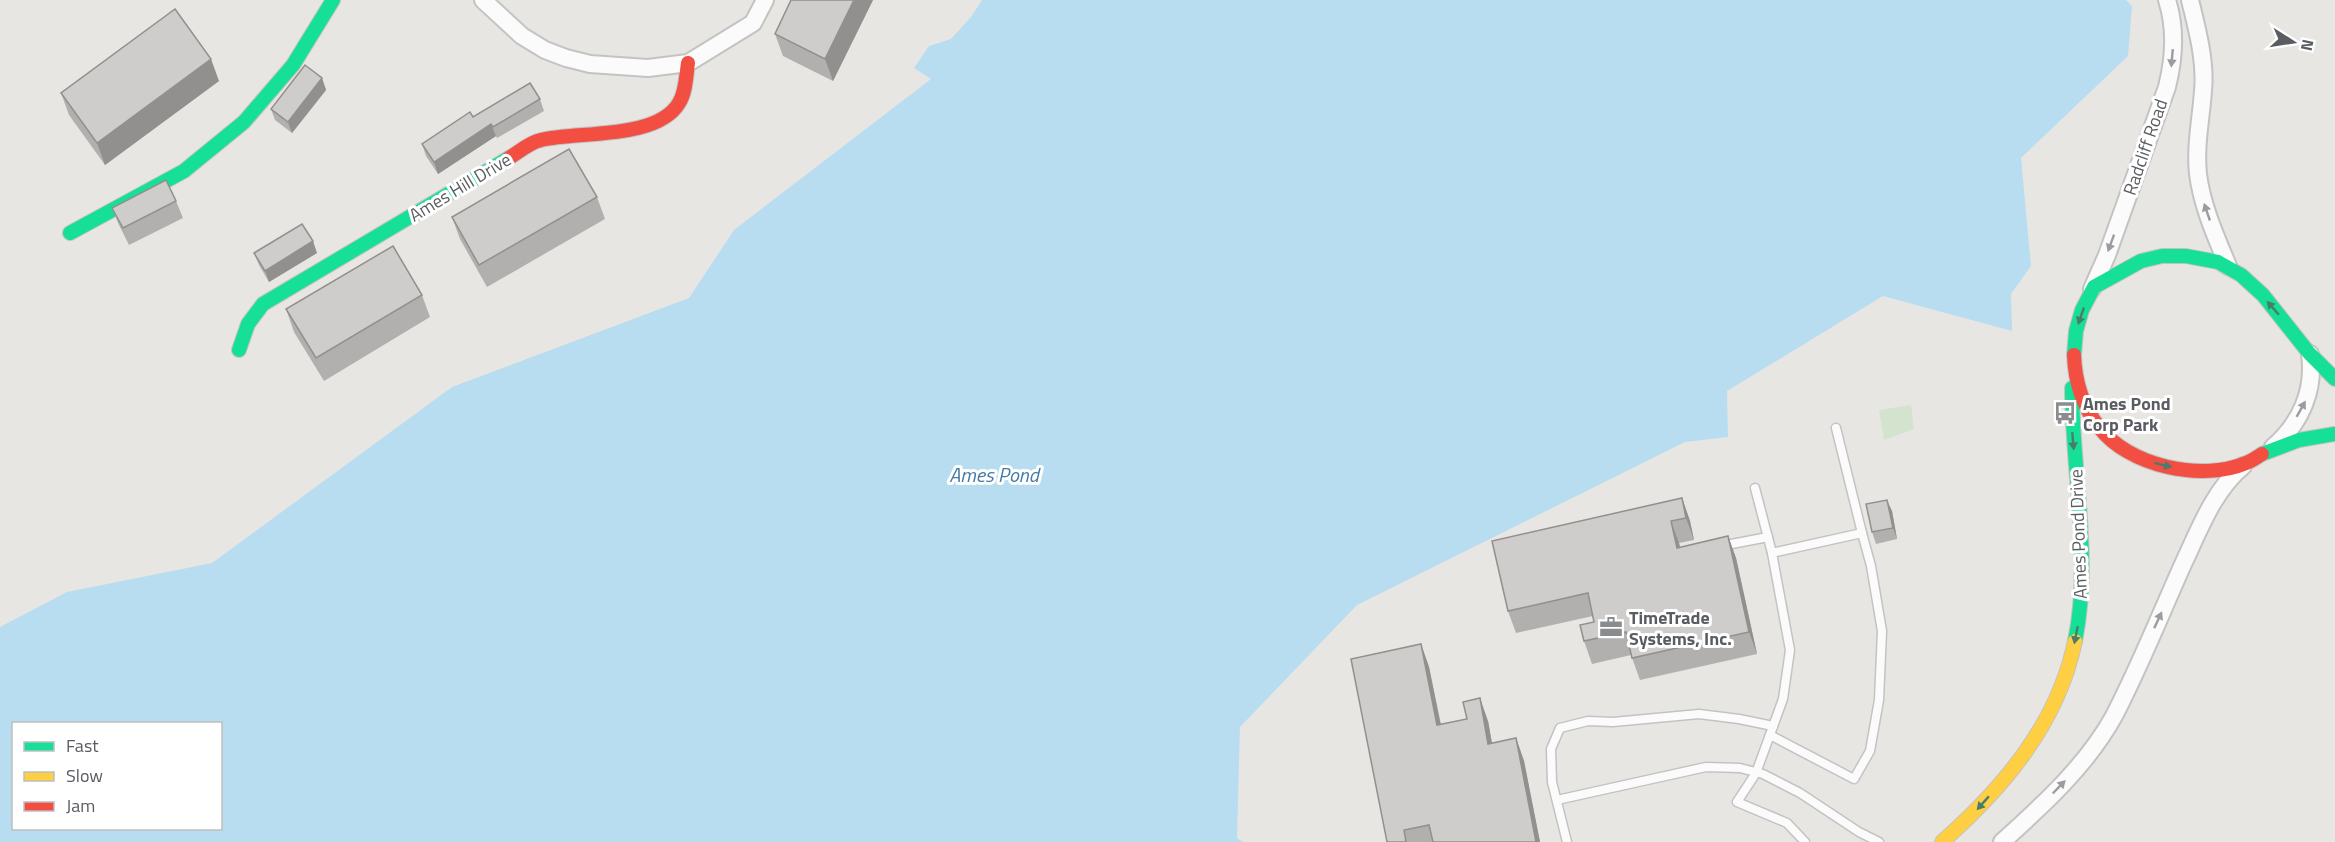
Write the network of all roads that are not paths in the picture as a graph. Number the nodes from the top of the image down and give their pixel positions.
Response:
1 (333, 0) edge
2 (483, 0) edge
3 (765, 0) edge
4 (2167, 0) edge
5 (2190, 0) edge
6 (688, 63) junction
7 (70, 233) dead end
8 (2228, 266) junction
9 (2092, 289) junction
10 (239, 350) dead end
11 (2310, 354) junction
12 (2073, 362) junction
13 (2335, 379) edge
14 (1836, 428) dead end
15 (2335, 434) edge
16 (2265, 453) junction
17 (2247, 463) junction
18 (1755, 488) dead end
19 (1862, 533) junction
20 (1768, 537) junction
21 (1712, 548) edge
22 (1772, 554) junction
23 (1771, 731) junction
24 (1756, 772) junction
25 (1557, 800) junction
26 (1567, 842) edge
27 (1805, 842) edge
28 (1879, 842) edge
29 (1942, 842) edge
30 (2002, 842) edge

1 - 7 street
2 - 6 street
3 - 6 street
4 -> 9 street, Radcliff Road
8 -> 5 street
6 - 10 street, Ames Hill Drive
8 - 9 street
11 -> 8 street
9 -> 12 street, Ames Pond Drive
11 - 13 street
16 -> 11 street, Ames Pond Drive
12 -> 17 street, Ames Pond Drive
12 -> 29 street, Ames Pond Drive
14 - 19 lane
15 - 16 street, Ames Pond Drive
16 - 17 street, Ames Pond Drive
30 -> 17 street, Ames Pond Drive
18 - 20 lane
19 - 22 lane
19 - 23 lane
20 - 21 lane
20 - 22 lane
22 - 23 lane
23 - 24 lane
23 - 25 lane
24 - 25 lane
24 - 27 lane
24 - 28 lane
25 - 26 lane

